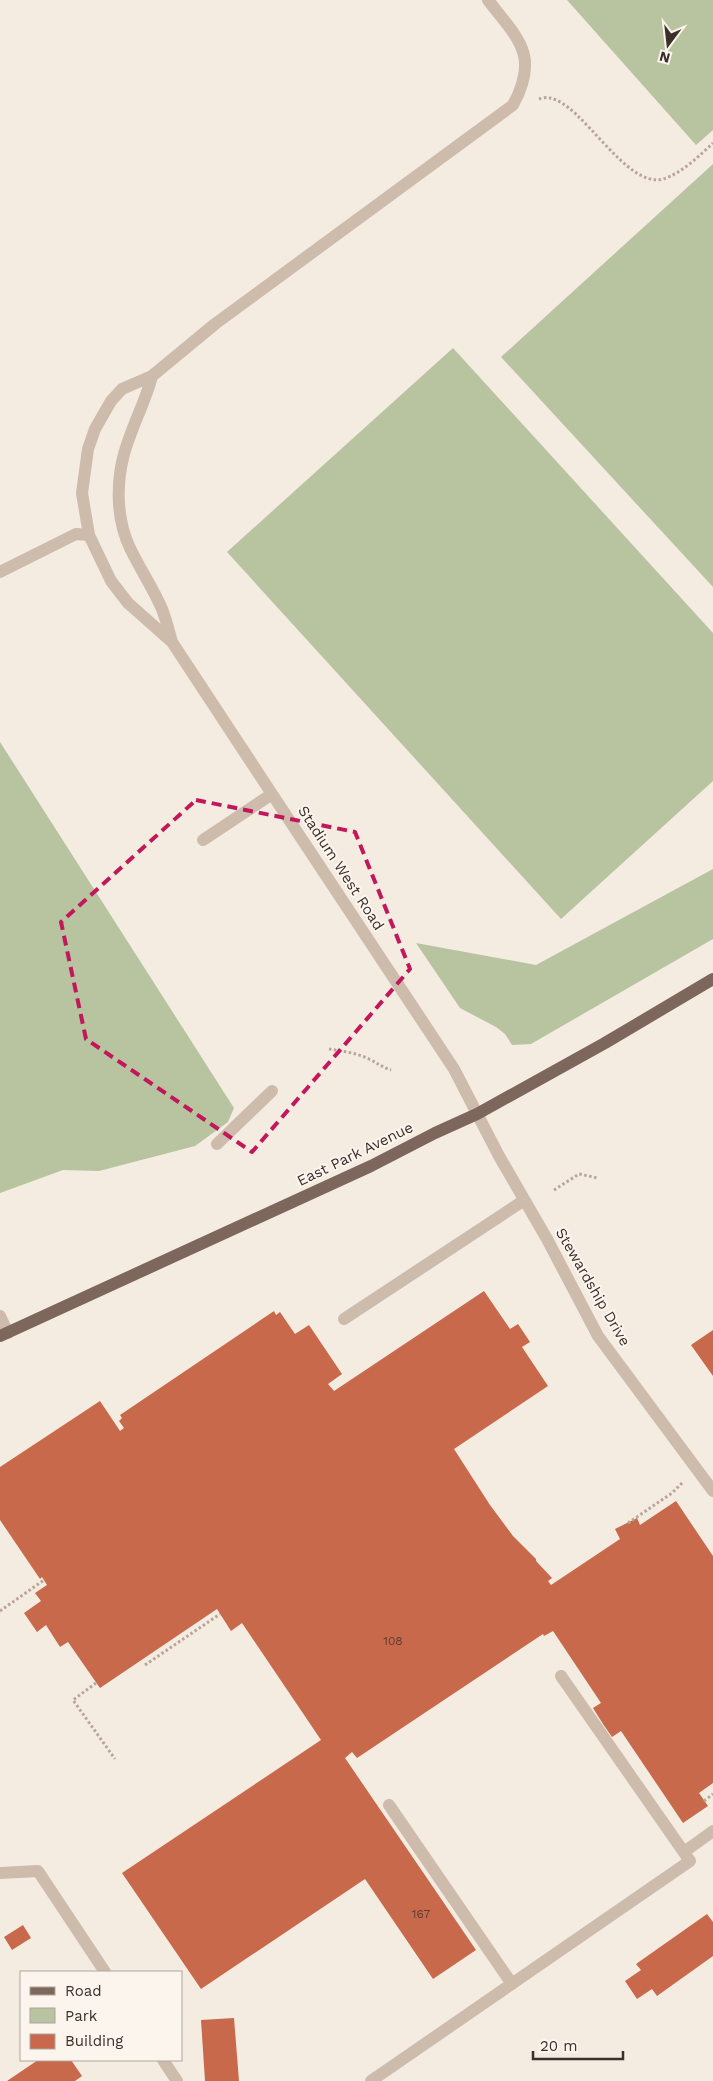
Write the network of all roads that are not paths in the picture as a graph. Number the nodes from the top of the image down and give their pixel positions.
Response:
1 (488, 0) edge
2 (152, 376) junction
3 (89, 535) junction
4 (0, 572) edge
5 (172, 642) junction
6 (272, 794) junction
7 (203, 840) dead end
8 (713, 978) edge
9 (272, 1091) dead end
10 (477, 1114) junction
11 (217, 1144) dead end
12 (523, 1201) junction
13 (0, 1316) edge
14 (344, 1319) dead end
15 (4, 1335) edge
16 (713, 1491) edge
17 (561, 1676) dead end
18 (389, 1805) dead end
19 (713, 1832) edge
20 (684, 1852) junction
21 (0, 1873) edge
22 (104, 1971) edge
23 (512, 1984) junction
24 (164, 2061) edge
25 (177, 2081) edge
26 (371, 2081) edge

1 - 2 lane
2 - 3 lane
2 - 5 lane
3 - 4 lane
3 - 5 lane
5 - 6 lane, Stadium West Road
6 - 7 lane
6 - 10 lane, Stadium West Road
8 - 10 main road, East Park Avenue
9 - 11 lane
10 - 12 lane, Stewardship Drive
10 - 15 main road, East Park Avenue
12 - 14 lane
12 - 16 lane, Stewardship Drive
13 - 15 lane
17 - 20 lane
18 - 23 lane
19 - 20 lane
20 - 23 lane
21 - 22 lane
23 - 26 lane
24 - 25 lane

